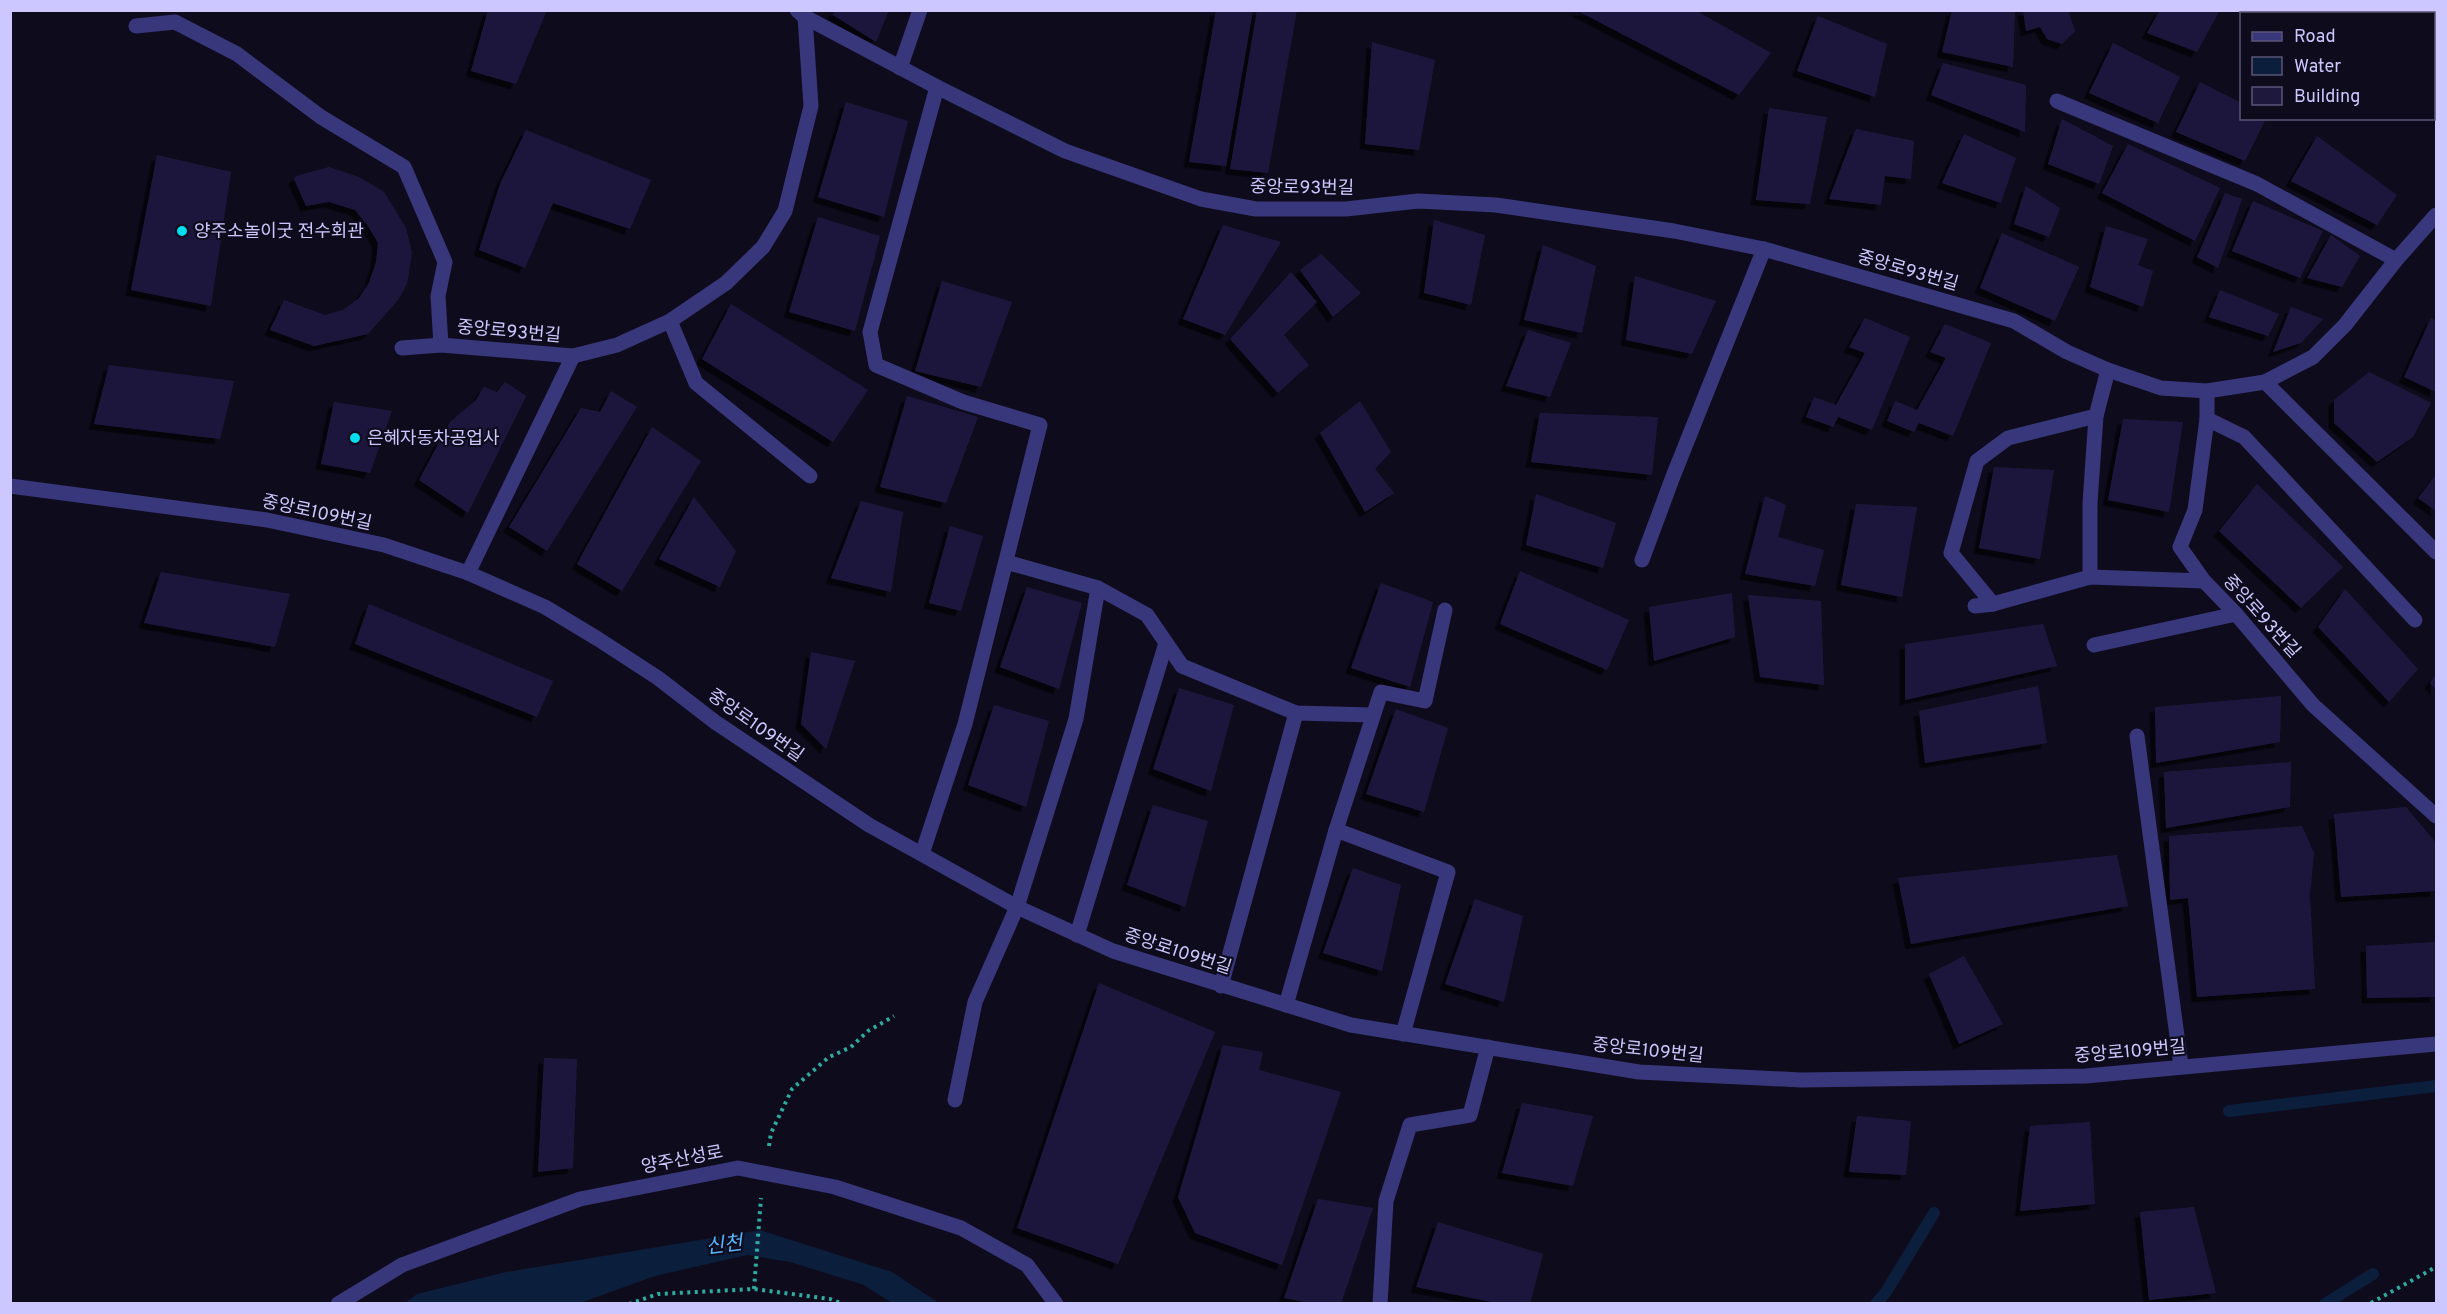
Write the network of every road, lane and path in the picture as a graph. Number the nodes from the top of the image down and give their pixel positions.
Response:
1 (920, 10) edge
2 (801, 14) edge
3 (136, 26) dead end
4 (900, 68) junction
5 (937, 87) junction
6 (2057, 101) dead end
7 (2436, 215) edge
8 (1764, 249) junction
9 (2396, 260) junction
10 (670, 321) junction
11 (441, 345) junction
12 (402, 348) dead end
13 (573, 356) junction
14 (2108, 370) junction
15 (2265, 382) junction
16 (2206, 391) junction
17 (2096, 416) junction
18 (2207, 419) junction
19 (810, 476) dead end
20 (10, 486) edge
21 (2436, 552) edge
22 (1642, 560) dead end
23 (1006, 562) junction
24 (468, 573) junction
25 (2090, 578) junction
26 (2204, 581) junction
27 (1098, 588) junction
28 (1993, 604) junction
29 (1974, 606) dead end
30 (1445, 610) dead end
31 (2236, 614) junction
32 (2415, 620) dead end
33 (1166, 643) junction
34 (2094, 645) dead end
35 (1296, 713) junction
36 (1373, 715) junction
37 (2137, 736) dead end
38 (2436, 816) edge
39 (1336, 830) junction
40 (922, 854) junction
41 (1017, 908) junction
42 (1077, 935) junction
43 (1221, 986) junction
44 (1286, 1005) junction
45 (894, 1016) dead end
46 (1403, 1034) junction
47 (2436, 1044) edge
48 (1488, 1047) junction
49 (2181, 1066) junction
50 (955, 1100) dead end
51 (771, 1133) dead end
52 (759, 1221) dead end
53 (2436, 1267) edge
54 (754, 1289) junction
55 (338, 1304) edge
56 (629, 1304) edge
57 (843, 1304) edge
58 (1056, 1304) edge
59 (1380, 1304) edge
60 (2371, 1304) edge

1 - 4 street
2 - 4 street, 중앙로93번길
2 - 10 street, 중앙로93번길
3 - 11 street, 중앙로93번길
4 - 5 street, 중앙로93번길
5 - 8 street, 중앙로93번길
5 - 23 street
6 - 9 street
7 - 9 street, 중앙로93번길
8 - 14 street, 중앙로93번길
8 - 22 street
9 - 15 street, 중앙로93번길
10 - 13 street, 중앙로93번길
10 - 19 street
11 - 12 street
11 - 13 street, 중앙로93번길
13 - 24 street
14 - 16 street, 중앙로93번길
14 - 17 street
15 - 16 street, 중앙로93번길
15 - 21 street
16 - 18 street, 중앙로93번길
17 - 25 street
17 - 28 street
18 - 26 street, 중앙로93번길
18 - 32 street
20 - 24 street, 중앙로109번길
23 - 27 street
23 - 40 street
24 - 40 street, 중앙로109번길
25 - 26 street
25 - 28 street
26 - 31 street, 중앙로93번길
27 - 33 street
27 - 41 street
28 - 29 street
30 - 36 street
31 - 34 street
31 - 38 street, 중앙로93번길
33 - 35 street
33 - 42 street
35 - 36 street
35 - 43 street
36 - 39 street
37 - 49 street
39 - 44 street
39 - 46 street
40 - 41 street, 중앙로109번길
41 - 42 street, 중앙로109번길
41 - 50 street
42 - 43 street, 중앙로109번길
43 - 44 street, 중앙로109번길
44 - 46 street, 중앙로109번길
45 - 51 path
46 - 48 street, 중앙로109번길
47 - 49 street, 중앙로109번길
48 - 49 street, 중앙로109번길
48 - 59 street
52 - 54 path
53 - 60 path
54 - 56 path
54 - 57 path
55 - 58 street, 양주산성로

